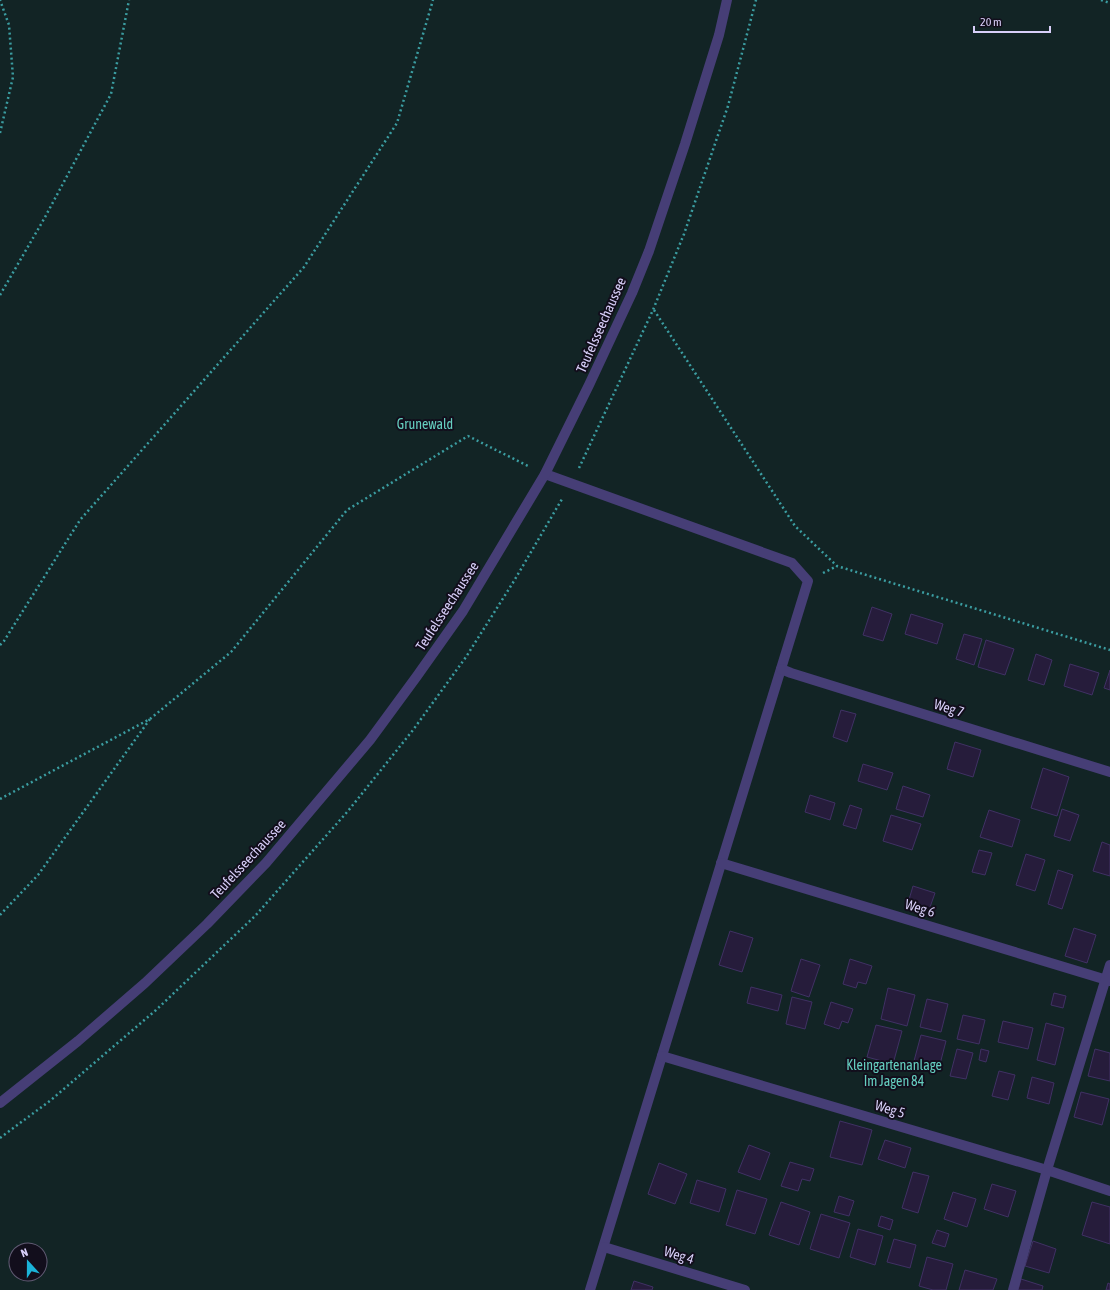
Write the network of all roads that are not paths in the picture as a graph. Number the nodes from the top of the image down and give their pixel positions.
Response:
1 (726, 0) edge
2 (545, 474) junction
3 (781, 669) junction
4 (1110, 772) edge
5 (721, 863) junction
6 (1110, 965) edge
7 (1108, 980) edge
8 (662, 1056) junction
9 (0, 1103) edge
10 (1047, 1170) junction
11 (1110, 1191) edge
12 (604, 1247) junction
13 (590, 1290) edge
14 (745, 1290) edge
15 (1013, 1290) edge

1 - 2 street, Teufelsseechaussee
2 - 3 street
2 - 9 street, Teufelsseechaussee
3 - 4 street, Weg 7
3 - 5 street
5 - 7 street, Weg 6
5 - 8 street
6 - 7 street
7 - 10 street
8 - 10 street, Weg 5
8 - 12 street
10 - 11 street, Weg 5
10 - 15 street
12 - 13 street
12 - 14 street, Weg 4

